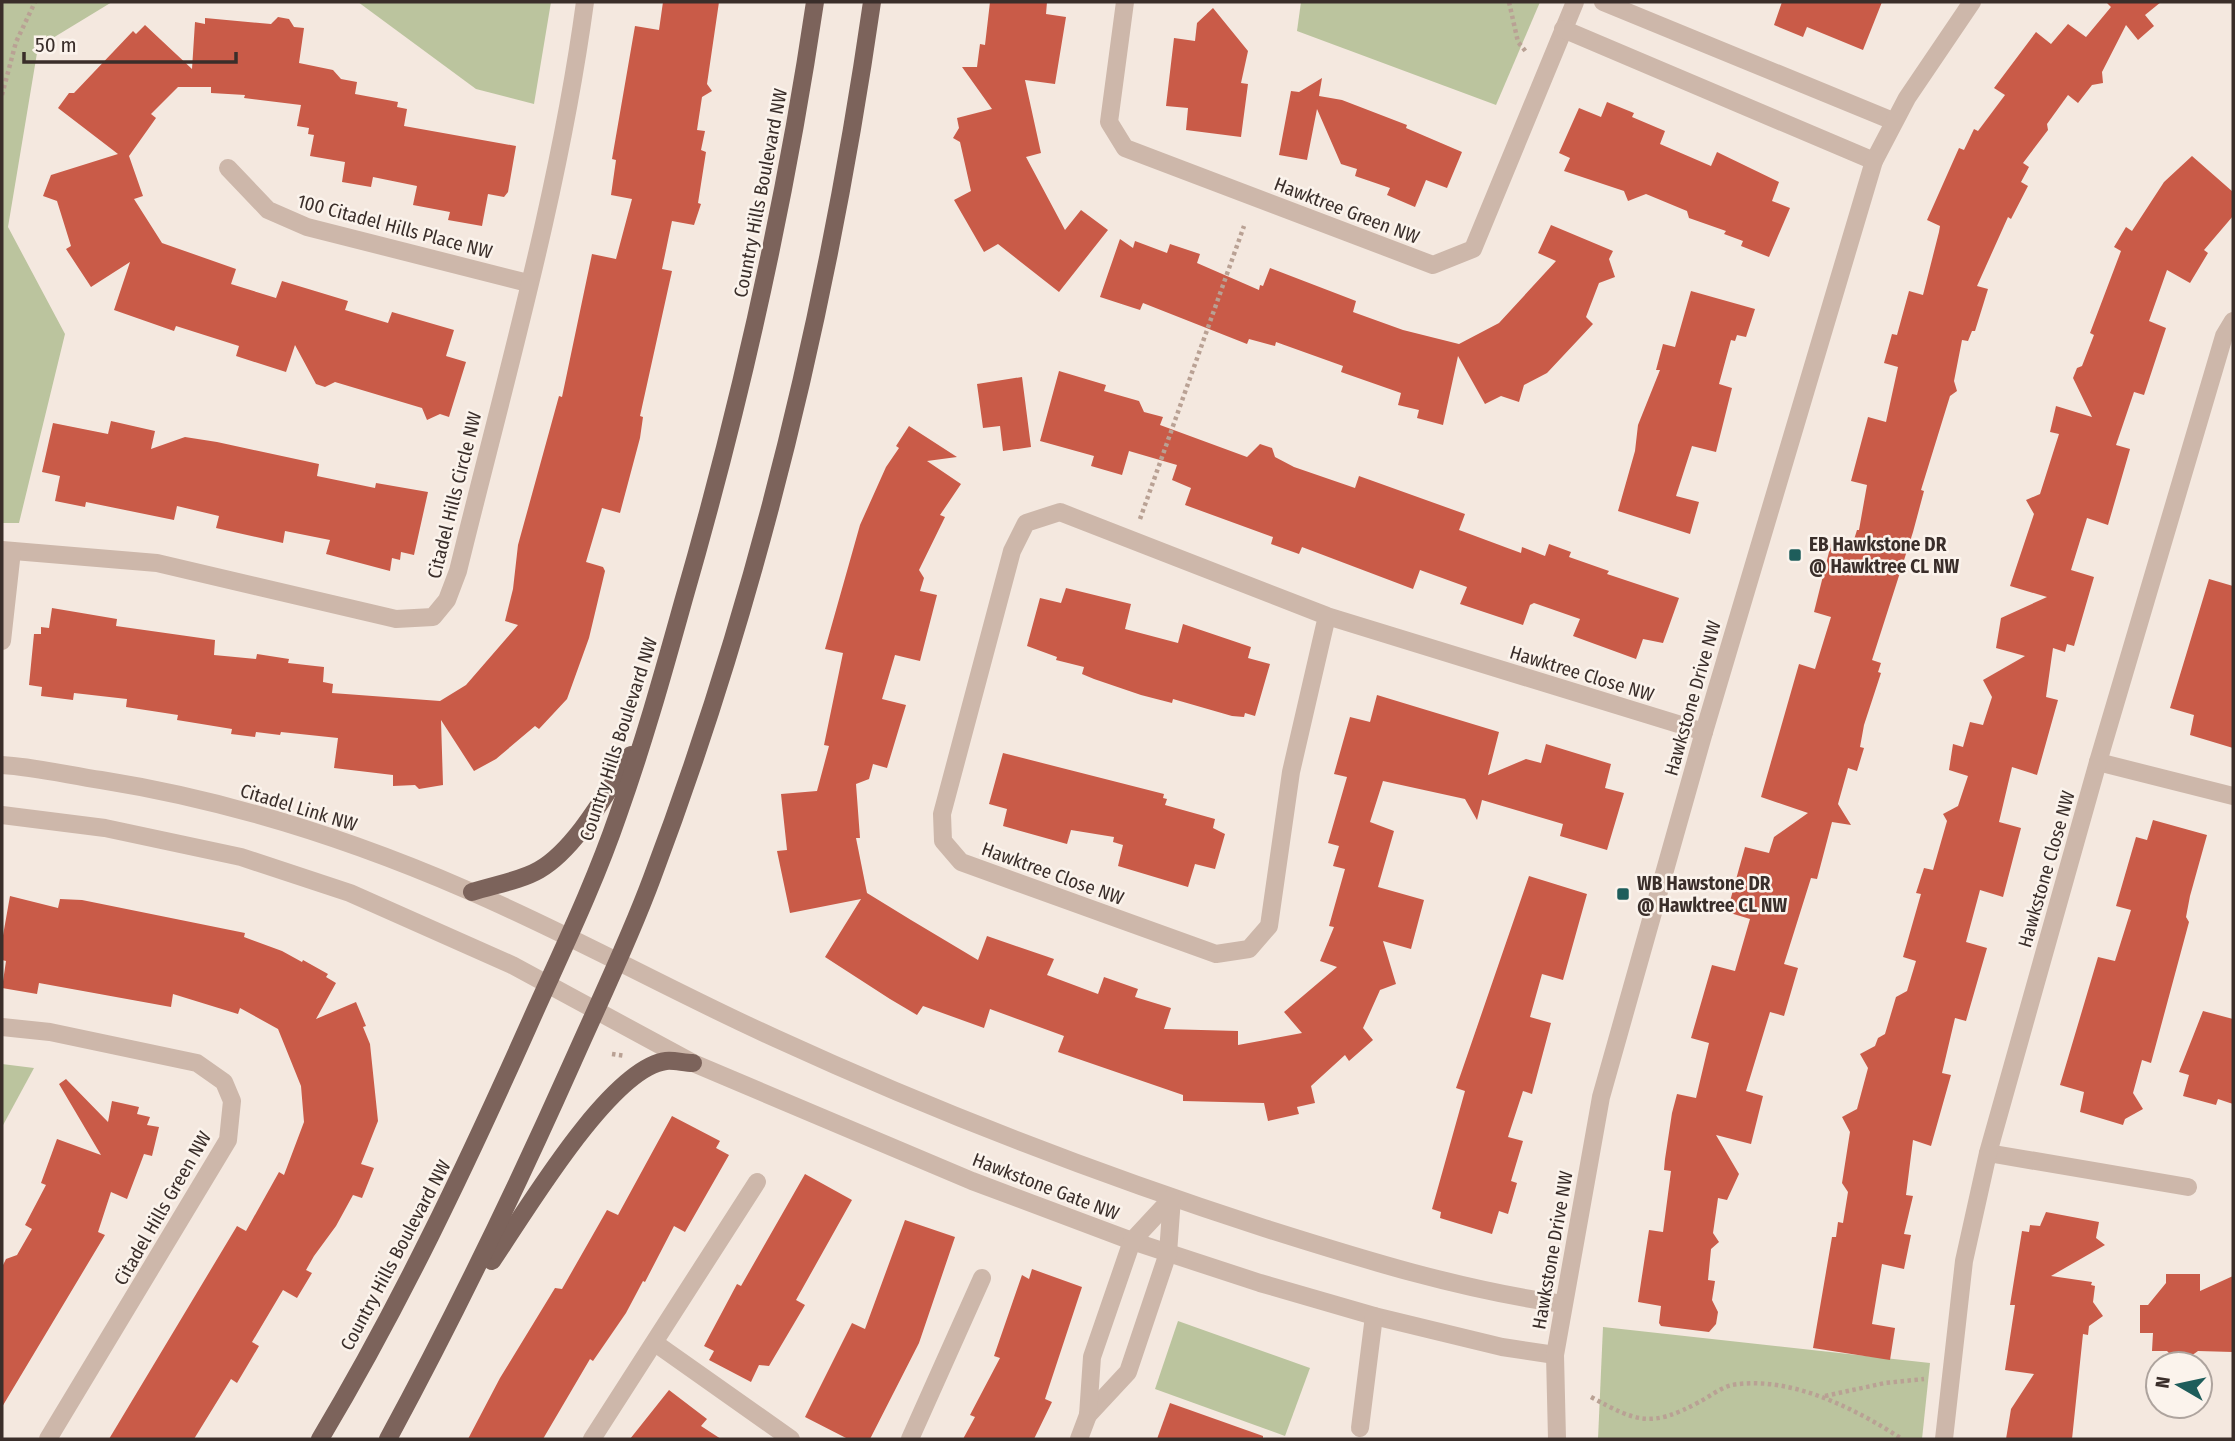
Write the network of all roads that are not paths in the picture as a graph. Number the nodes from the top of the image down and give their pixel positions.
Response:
1 (585, 2) edge
2 (815, 2) edge
3 (872, 2) edge
4 (1125, 2) edge
5 (1575, 2) edge
6 (1603, 2) edge
7 (1972, 2) edge
8 (1563, 29) junction
9 (1893, 121) junction
10 (1874, 160) junction
11 (228, 168) dead end
12 (528, 283) junction
13 (2233, 321) edge
14 (7, 550) edge
15 (1327, 616) junction
16 (2, 640) edge
17 (1704, 732) junction
18 (645, 734) junction
19 (2098, 762) junction
20 (2, 765) edge
21 (2233, 796) edge
22 (2, 815) edge
23 (472, 892) junction
24 (570, 937) junction
25 (618, 962) junction
26 (547, 985) junction
27 (597, 1010) junction
28 (2, 1027) edge
29 (693, 1063) junction
30 (1988, 1153) junction
31 (757, 1182) dead end
32 (2188, 1187) dead end
33 (1172, 1198) junction
34 (1132, 1241) junction
35 (1168, 1253) junction
36 (982, 1278) dead end
37 (1563, 1304) junction
38 (458, 1310) junction
39 (1374, 1317) junction
40 (656, 1343) junction
41 (1555, 1355) junction
42 (1088, 1415) junction
43 (1360, 1428) dead end
44 (48, 1439) edge
45 (320, 1439) edge
46 (388, 1439) edge
47 (592, 1439) edge
48 (791, 1439) edge
49 (910, 1439) edge
50 (1079, 1439) edge
51 (1557, 1439) edge
52 (1944, 1439) edge

1 - 12 street, Citadel Hills Circle NW
2 - 18 main road, Country Hills Boulevard NW
3 - 25 main road
4 - 8 street, Hawktree Green NW
5 - 8 street, Hawktree Green NW
6 - 9 street
7 - 9 street, Hawkstone Drive NW
8 - 10 street
9 - 10 street, Hawkstone Drive NW
10 - 17 street, Hawkstone Drive NW
11 - 12 street, 100 Citadel Hills Place NW
12 - 14 street, Citadel Hills Circle NW
13 - 19 street, Hawkstone Close NW
14 - 16 street, Citadel Hills Circle NW
15 - 15 street, Hawktree Close NW
15 - 17 street, Hawktree Close NW
17 - 37 street, Hawkstone Drive NW
18 - 23 main road
18 - 24 main road, Country Hills Boulevard NW
19 - 21 street
19 - 30 street, Hawkstone Close NW
20 - 23 street, Citadel Link NW
22 - 26 street
23 - 24 street, Citadel Link NW
24 - 25 street, Hawkstone Gate NW
24 - 26 main road, Country Hills Boulevard NW
25 - 27 main road
25 - 33 street, Hawkstone Gate NW
26 - 27 street, Hawkstone Gate NW
26 - 45 main road, Country Hills Boulevard NW
27 - 29 street, Hawkstone Gate NW
27 - 38 main road
28 - 44 street, Citadel Hills Green NW
29 - 34 street, Hawkstone Gate NW
29 - 38 main road
30 - 32 street
30 - 52 street, Hawkstone Close NW
31 - 40 street
33 - 34 street
33 - 35 street
33 - 37 street, Hawkstone Gate NW
34 - 35 street, Hawkstone Gate NW
34 - 42 street
35 - 39 street, Hawkstone Gate NW
35 - 42 street
36 - 49 street
37 - 41 street, Hawkstone Drive NW
38 - 46 main road
39 - 41 street, Hawkstone Gate NW
39 - 43 street
40 - 47 street
40 - 48 street
41 - 51 street, Hawkstone Drive NW
42 - 50 street

